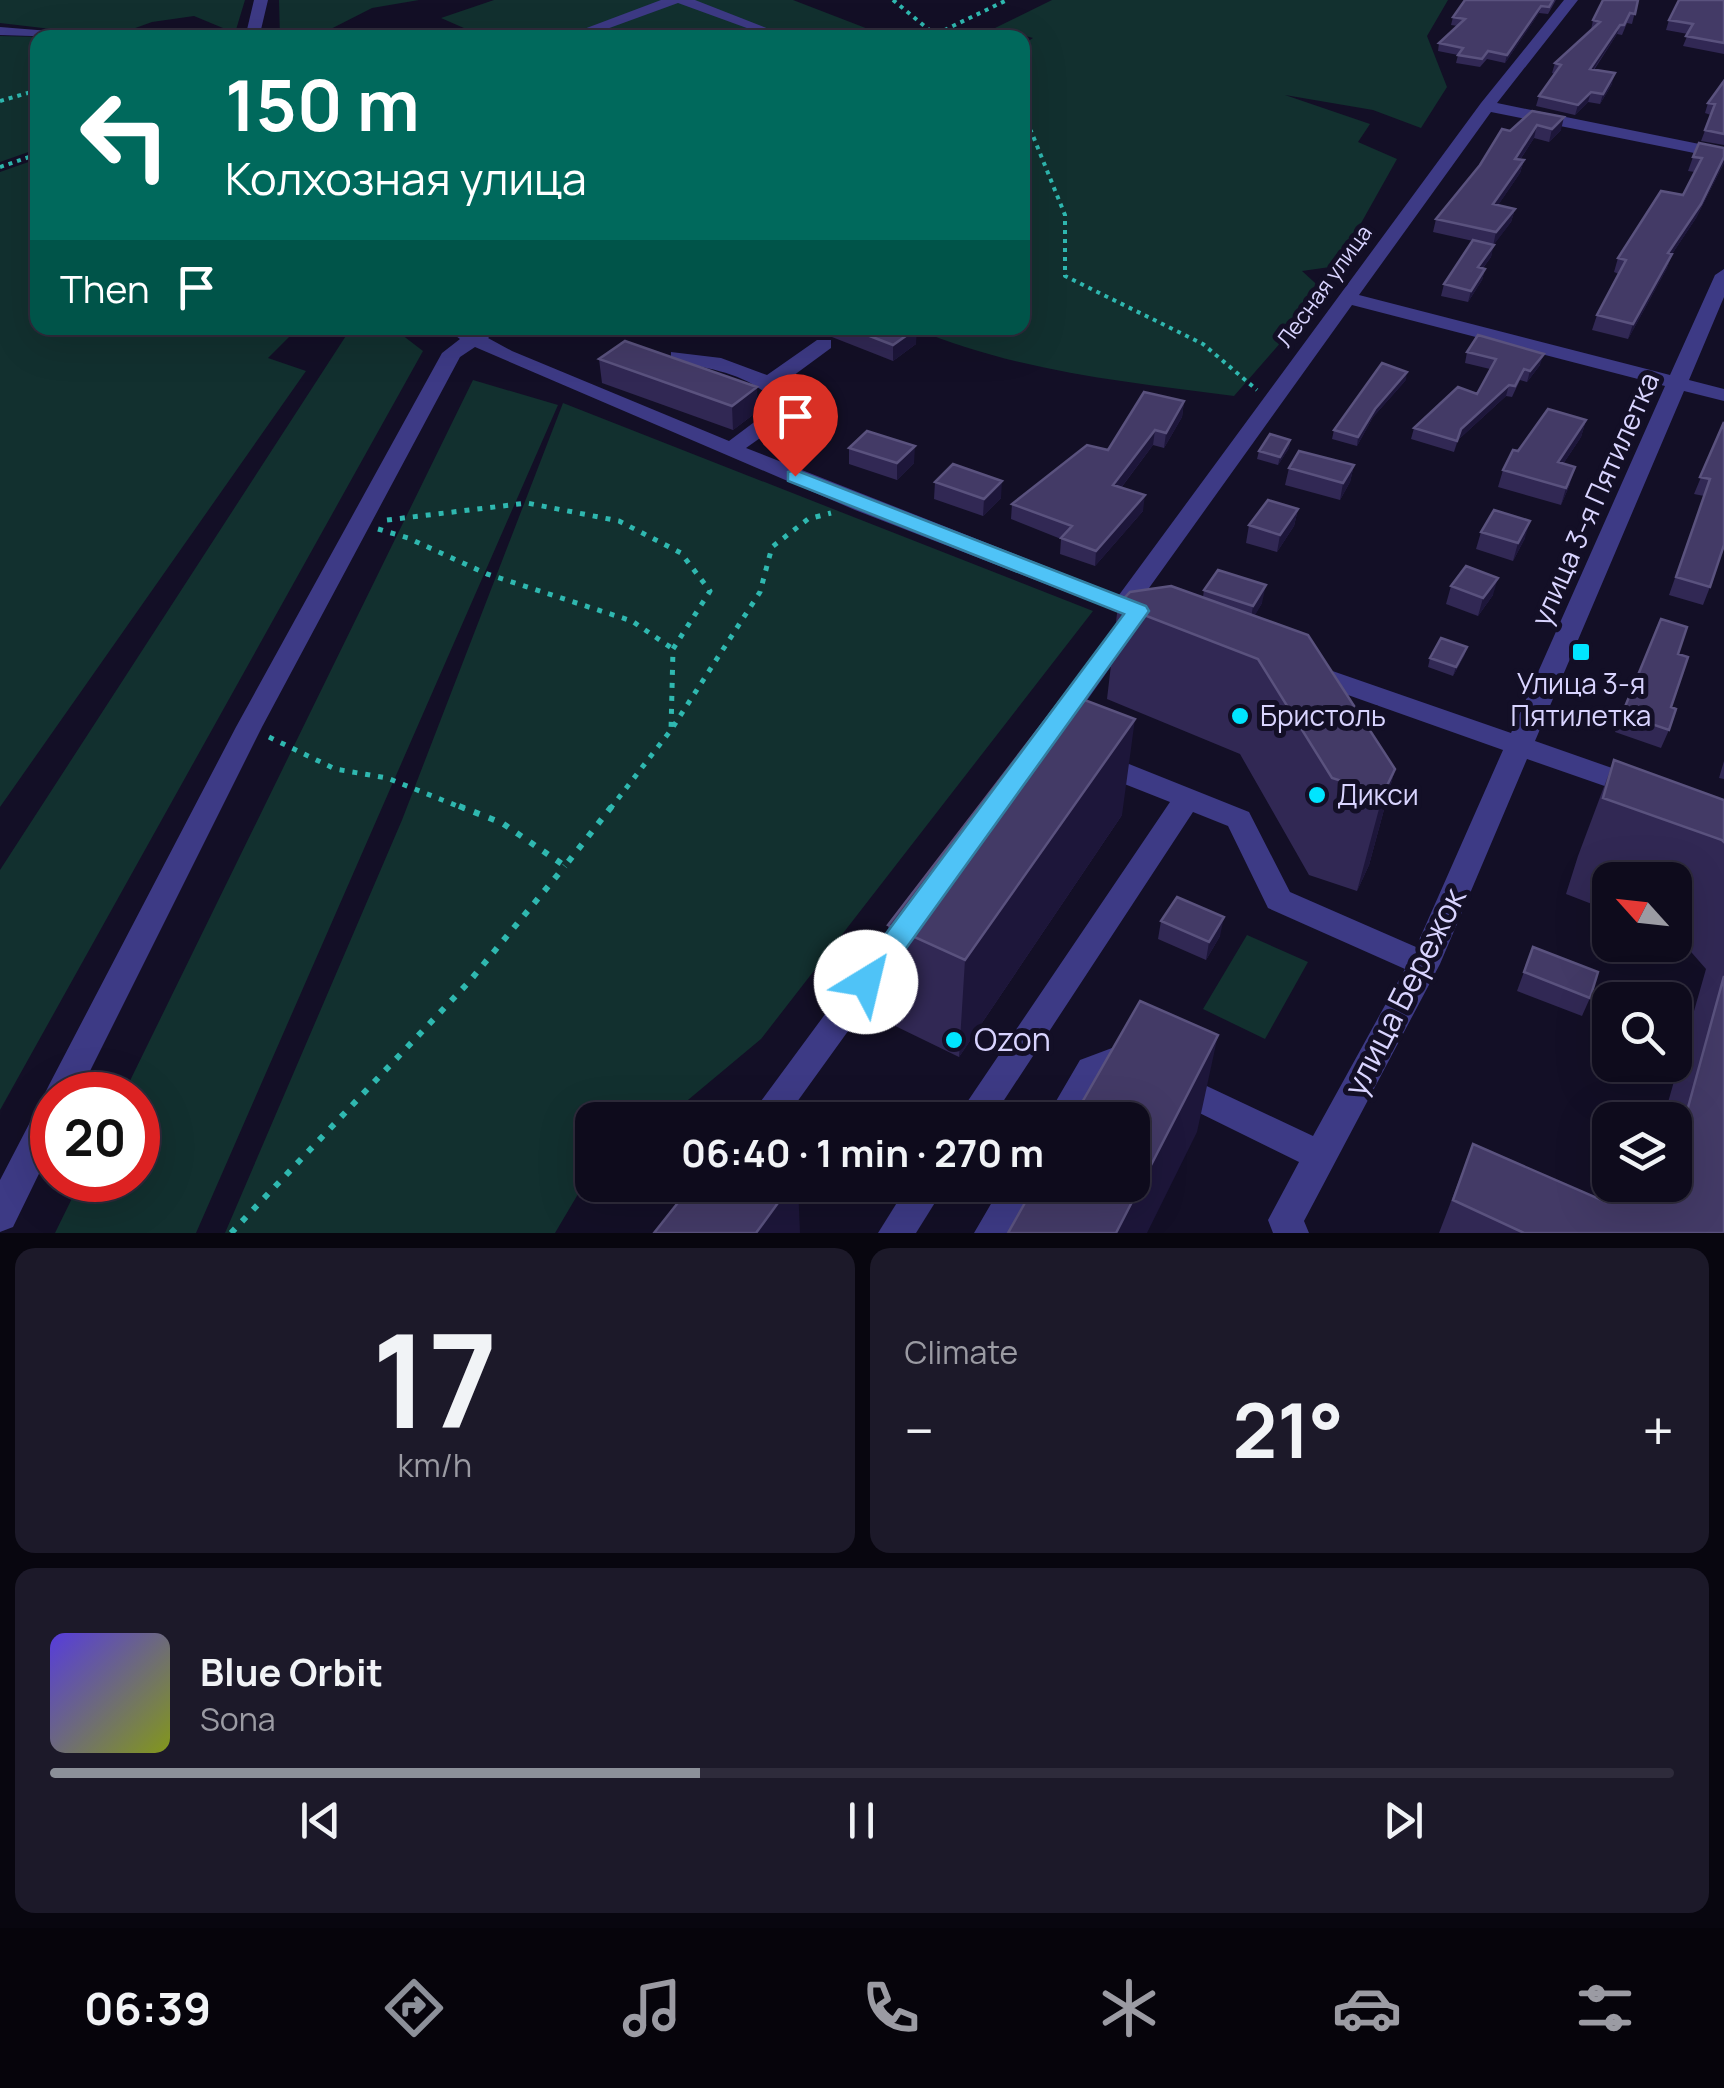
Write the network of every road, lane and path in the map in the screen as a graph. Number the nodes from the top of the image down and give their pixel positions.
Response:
1 (262, 0) edge
2 (674, 0) edge
3 (682, 0) edge
4 (893, 0) edge
5 (1006, 0) edge
6 (1571, 0) edge
7 (254, 30) edge
8 (590, 30) edge
9 (762, 30) edge
10 (930, 30) edge
11 (948, 30) edge
12 (0, 31) edge
13 (30, 33) edge
14 (30, 92) edge
15 (0, 101) edge
16 (1487, 106) junction
17 (1030, 129) edge
18 (1724, 154) edge
19 (30, 157) edge
20 (0, 167) edge
21 (1724, 275) edge
22 (1346, 298) junction
23 (468, 335) edge
24 (481, 335) edge
25 (824, 344) dead end
26 (678, 356) edge
27 (770, 382) junction
28 (1679, 384) junction
29 (1724, 396) edge
30 (1271, 401) junction
31 (730, 450) junction
32 (863, 505) junction
33 (360, 524) junction
34 (1131, 608) junction
35 (1174, 624) edge
36 (674, 650) junction
37 (1282, 662) edge
38 (249, 727) junction
39 (670, 730) junction
40 (1520, 746) junction
41 (1187, 798) junction
42 (1668, 799) edge
43 (566, 866) junction
44 (928, 898) edge
45 (1424, 964) junction
46 (74, 1072) edge
47 (777, 1102) edge
48 (984, 1102) edge
49 (1073, 1102) edge
50 (30, 1156) edge
51 (1321, 1156) junction
52 (917, 1202) edge
53 (1011, 1202) edge
54 (0, 1216) edge
55 (1284, 1229) edge
56 (231, 1233) edge
57 (896, 1233) edge
58 (992, 1233) edge

1 - 7 street
2 - 8 street
3 - 9 street
4 - 10 path
5 - 11 path
6 - 16 street, Лесная улица
12 - 13 street
14 - 15 path
16 - 18 street
16 - 22 street, Лесная улица
17 - 30 path
19 - 20 path
21 - 28 street, улица 3-я Пятилетка
22 - 28 street
22 - 30 street, Лесная улица
23 - 33 street
24 - 31 street
25 - 27 street
26 - 27 street
27 - 31 street
28 - 29 street
28 - 40 street, улица 3-я Пятилетка
30 - 34 street, Лесная улица
31 - 32 street
32 - 34 street
32 - 39 path
33 - 36 path
33 - 36 path
33 - 38 street
34 - 35 street
34 - 41 street, Лесная улица
36 - 39 path
37 - 40 street
38 - 43 path
38 - 46 street
39 - 43 path
40 - 42 street
40 - 45 street, улица Бережок
41 - 45 street
41 - 48 street
43 - 56 path
44 - 47 street
45 - 51 street, улица Бережок
49 - 51 street
50 - 54 street
51 - 55 street, улица Бережок
52 - 57 street
53 - 58 street

